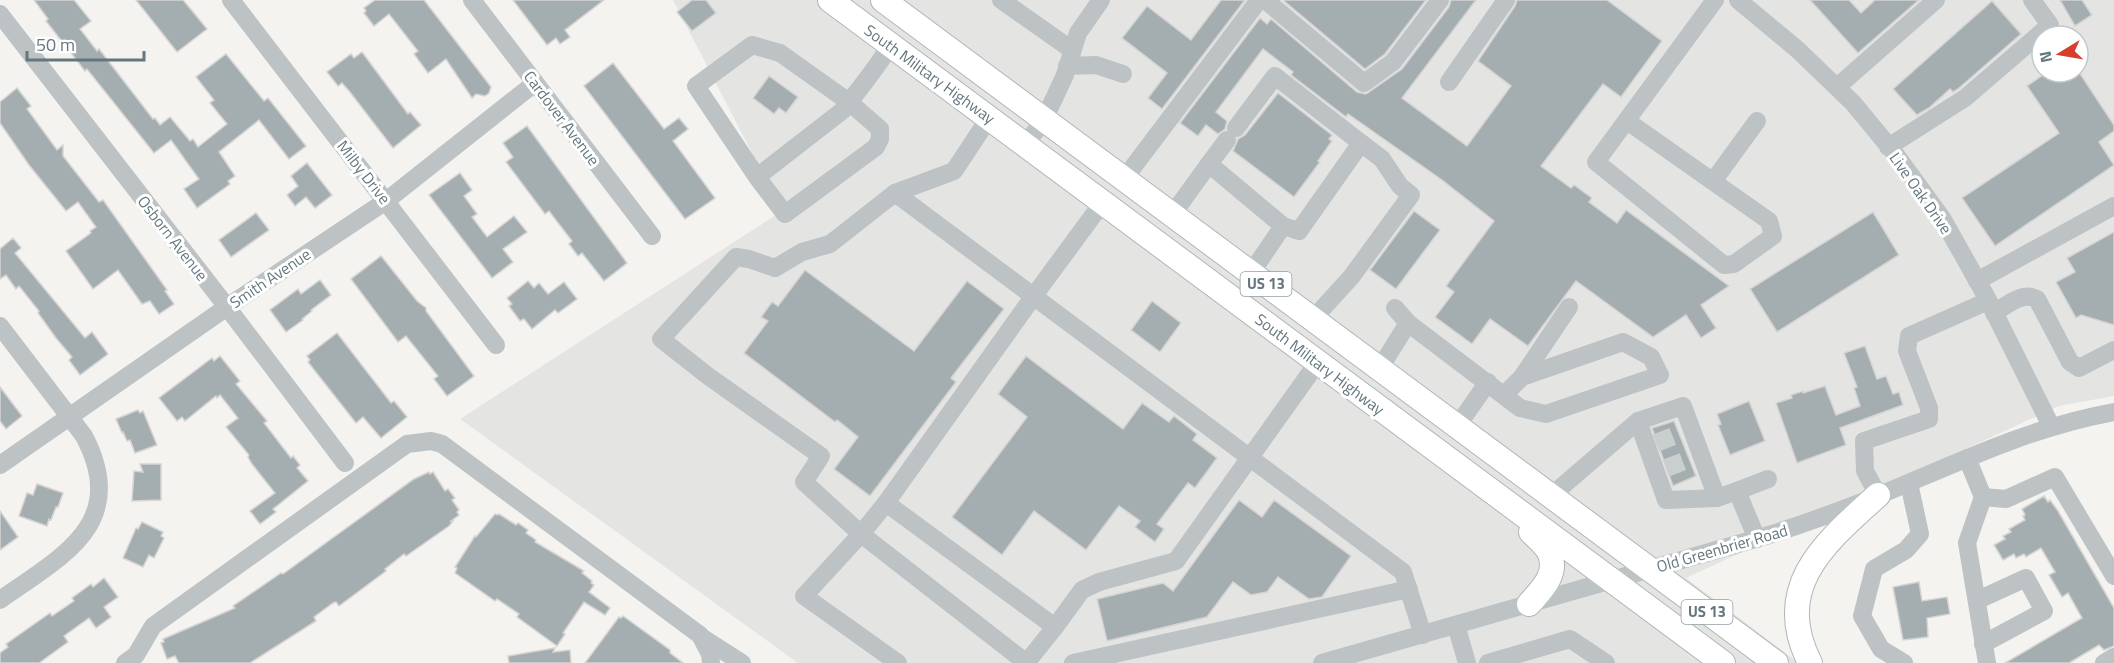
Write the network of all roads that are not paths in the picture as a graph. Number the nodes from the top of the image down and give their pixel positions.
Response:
1 (231, 0) edge
2 (472, 0) edge
3 (830, 0) edge
4 (883, 0) edge
5 (1001, 0) edge
6 (1101, 0) edge
7 (1259, 0) edge
8 (1264, 0) edge
9 (1440, 0) edge
10 (1506, 0) edge
11 (1715, 0) edge
12 (1738, 0) edge
13 (1936, 0) edge
14 (2032, 0) edge
15 (0, 14) edge
16 (891, 45) junction
17 (1070, 58) junction
18 (1123, 74) dead end
19 (1449, 82) dead end
20 (535, 83) junction
21 (1837, 87) junction
22 (849, 102) junction
23 (989, 118) junction
24 (1044, 120) junction
25 (1627, 121) junction
26 (1757, 121) dead end
27 (1361, 143) junction
28 (1025, 145) junction
29 (1888, 147) junction
30 (1209, 164) junction
31 (757, 177) junction
32 (1124, 179) junction
33 (1714, 180) junction
34 (895, 193) junction
35 (386, 201) junction
36 (1103, 202) junction
37 (2114, 206) edge
38 (1172, 215) junction
39 (1283, 226) junction
40 (652, 236) dead end
41 (1251, 273) junction
42 (1977, 281) junction
43 (1033, 297) junction
44 (227, 307) junction
45 (1569, 307) dead end
46 (1991, 307) junction
47 (1395, 308) dead end
48 (1313, 319) junction
49 (1408, 323) junction
50 (0, 326) edge
51 (496, 345) dead end
52 (2114, 350) edge
53 (1318, 362) junction
54 (1380, 368) junction
55 (1522, 377) junction
56 (1488, 382) junction
57 (1504, 395) junction
58 (2114, 412) edge
59 (68, 417) junction
60 (1638, 422) junction
61 (1458, 425) junction
62 (2051, 426) junction
63 (1251, 457) junction
64 (1967, 458) junction
65 (345, 463) dead end
66 (0, 465) edge
67 (1768, 479) dead end
68 (1909, 483) junction
69 (1737, 491) junction
70 (1552, 495) junction
71 (1878, 495) junction
72 (1983, 497) junction
73 (1717, 498) junction
74 (886, 503) junction
75 (1522, 514) junction
76 (861, 534) junction
77 (1757, 538) junction
78 (1649, 569) junction
79 (2114, 576) edge
80 (1611, 580) junction
81 (1409, 589) junction
82 (0, 600) edge
83 (1978, 600) junction
84 (1529, 604) junction
85 (1456, 625) junction
86 (1055, 627) junction
87 (700, 635) junction
88 (1423, 635) junction
89 (1983, 645) junction
90 (2114, 657) edge
91 (1714, 660) edge
92 (1021, 662) edge
93 (125, 663) edge
94 (711, 663) edge
95 (742, 663) edge
96 (898, 663) edge
97 (1073, 663) edge
98 (1322, 663) edge
99 (1467, 663) edge
100 (1488, 663) edge
101 (1606, 663) edge
102 (1776, 663) edge
103 (1810, 663) edge
104 (1904, 663) edge
105 (1987, 663) edge
106 (2104, 663) edge

1 - 35 street, Milby Drive
2 - 20 street, Cardover Avenue
3 - 16 main road, South Military Highway / US 13
4 - 24 main road, South Military Highway / US 13
5 - 17 street
6 - 17 street
7 - 32 street
8 - 9 street
10 - 19 street
11 - 25 street
12 - 21 street, Live Oak Drive
13 - 21 street
14 - 29 street
15 - 44 street, Osborn Avenue
16 - 22 street
16 - 23 main road, South Military Highway / US 13
17 - 18 street
17 - 24 street
20 - 35 street, Smith Avenue
20 - 40 street, Cardover Avenue
21 - 29 street, Live Oak Drive
22 - 31 street
22 - 31 street
22 - 31 street
23 - 28 main road, South Military Highway / US 13
23 - 34 street
24 - 28 street
24 - 32 main road, South Military Highway / US 13
25 - 33 street
25 - 33 street
26 - 33 street
27 - 30 street
27 - 39 street
27 - 48 street
28 - 36 main road, South Military Highway / US 13
29 - 42 street, Live Oak Drive
30 - 38 street
30 - 39 street
32 - 38 main road, South Military Highway / US 13
34 - 43 street
34 - 76 street
35 - 44 street, Smith Avenue
35 - 51 street, Milby Drive
36 - 43 street
36 - 53 main road, South Military Highway / US 13
37 - 42 street
38 - 41 main road, South Military Highway / US 13
39 - 41 street
41 - 48 main road, South Military Highway / US 13
42 - 46 street, Live Oak Drive
43 - 63 street
43 - 74 street
44 - 59 street, Smith Avenue
44 - 65 street, Osborn Avenue
45 - 55 street
46 - 52 street
46 - 62 street, Live Oak Drive
46 - 71 street
47 - 49 street
48 - 54 main road, South Military Highway / US 13
49 - 54 street
49 - 56 street
50 - 59 street
53 - 63 street
53 - 75 main road, South Military Highway / US 13
54 - 61 main road, South Military Highway / US 13
55 - 57 street
55 - 57 street
56 - 57 street
56 - 61 street
58 - 62 street, Old Greenbrier Road
59 - 66 street, Smith Avenue
59 - 82 street
60 - 70 street
60 - 73 street
60 - 73 street
61 - 70 main road, South Military Highway / US 13
62 - 64 street, Old Greenbrier Road
63 - 81 street
63 - 86 street
64 - 68 street, Old Greenbrier Road
64 - 72 street
67 - 69 street
68 - 71 street, Old Greenbrier Road
68 - 104 street
69 - 73 street
69 - 77 street
70 - 78 main road, South Military Highway / US 13
71 - 77 street, Old Greenbrier Road
71 - 103 main road
72 - 79 street
72 - 83 street
74 - 76 street
74 - 86 street
75 - 80 main road, South Military Highway / US 13
75 - 84 main road
76 - 92 street
76 - 96 street
77 - 78 street, Old Greenbrier Road
78 - 80 street, Old Greenbrier Road
78 - 102 main road, South Military Highway / US 13
80 - 84 street, Old Greenbrier Road
80 - 91 main road, South Military Highway / US 13
81 - 88 street
81 - 97 street
83 - 89 street
83 - 89 street
84 - 85 street, Old Greenbrier Road
85 - 88 street, Old Greenbrier Road
85 - 99 street
86 - 92 street
87 - 93 street
87 - 94 street
87 - 95 street
88 - 98 street, Old Greenbrier Road
89 - 105 street
90 - 106 street
100 - 101 street

